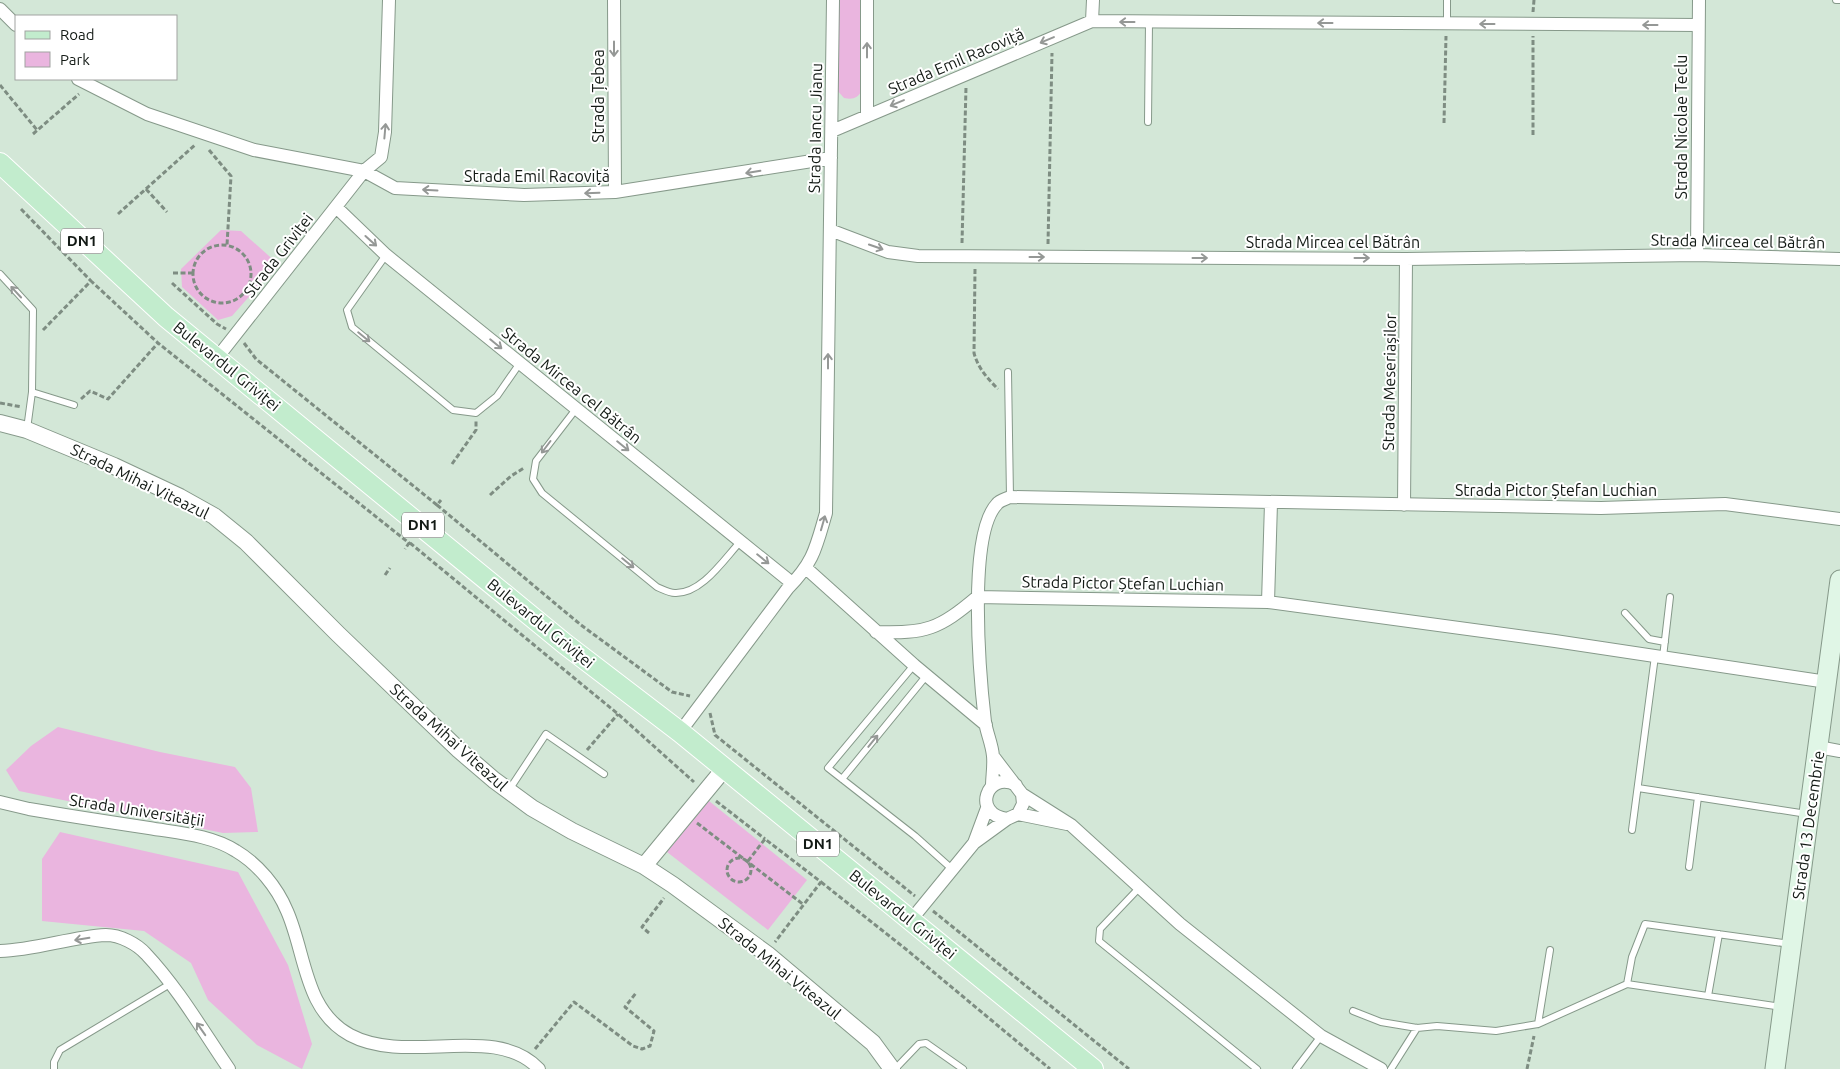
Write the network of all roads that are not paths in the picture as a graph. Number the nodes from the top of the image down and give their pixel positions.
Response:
1 (389, 0) edge
2 (614, 0) edge
3 (833, 0) edge
4 (868, 0) edge
5 (1093, 0) edge
6 (1447, 0) edge
7 (1699, 0) edge
8 (1836, 0) edge
9 (1840, 0) edge
10 (0, 9) edge
11 (1092, 21) junction
12 (1149, 22) junction
13 (15, 24) edge
14 (1446, 24) junction
15 (1698, 25) junction
16 (84, 82) edge
17 (867, 116) junction
18 (1148, 122) dead end
19 (832, 131) junction
20 (831, 158) junction
21 (0, 164) edge
22 (364, 171) junction
23 (615, 192) junction
24 (336, 207) junction
25 (830, 230) junction
26 (386, 255) junction
27 (1697, 255) junction
28 (1406, 259) junction
29 (1840, 259) edge
30 (0, 274) edge
31 (217, 358) junction
32 (520, 363) junction
33 (1008, 372) dead end
34 (32, 392) junction
35 (74, 405) road end
36 (576, 409) junction
37 (0, 423) edge
38 (26, 430) junction
39 (1010, 497) junction
40 (1271, 503) junction
41 (1404, 505) junction
42 (1840, 519) edge
43 (741, 541) junction
44 (807, 569) junction
45 (1840, 580) edge
46 (792, 583) junction
47 (1840, 584) edge
48 (977, 597) junction
49 (1670, 597) dead end
50 (1268, 602) junction
51 (1625, 613) dead end
52 (876, 632) junction
53 (1665, 642) junction
54 (1659, 657) junction
55 (914, 665) junction
56 (927, 675) junction
57 (1827, 682) junction
58 (986, 725) junction
59 (680, 732) junction
60 (1818, 747) junction
61 (1840, 751) edge
62 (993, 756) junction
63 (724, 769) junction
64 (604, 774) dead end
65 (842, 779) junction
66 (992, 786) junction
67 (1638, 788) junction
68 (1019, 790) junction
69 (508, 791) junction
70 (1698, 797) junction
71 (0, 802) edge
72 (987, 808) junction
73 (1808, 814) junction
74 (1012, 817) junction
75 (1071, 825) junction
76 (1632, 830) dead end
77 (974, 843) junction
78 (644, 866) junction
79 (1689, 867) dead end
80 (952, 869) junction
81 (1140, 887) junction
82 (911, 920) junction
83 (1719, 934) junction
84 (1792, 944) junction
85 (1550, 950) dead end
86 (0, 951) edge
87 (170, 984) junction
88 (1627, 984) junction
89 (1708, 996) junction
90 (1783, 1007) junction
91 (1353, 1012) dead end
92 (1538, 1024) junction
93 (1417, 1028) junction
94 (1321, 1036) junction
95 (54, 1069) edge
96 (229, 1069) edge
97 (539, 1069) edge
98 (894, 1069) edge
99 (963, 1069) edge
100 (1092, 1069) edge
101 (1257, 1069) edge
102 (1296, 1069) edge
103 (1381, 1069) edge
104 (1391, 1069) edge
105 (1775, 1069) edge

22 -> 1 street
2 -> 23 street, Strada Țebea
3 - 19 street, Strada Iancu Jianu
17 -> 4 street
5 - 11 street
6 - 14 lane
7 - 15 street, Strada Nicolae Teclu
8 - 9 lane
10 - 13 street
12 -> 11 street
11 -> 17 street, Strada Emil Racoviță
14 -> 12 street
12 - 18 lane
15 -> 14 street
15 - 27 street, Strada Nicolae Teclu
16 - 22 street, Strada Emil Racoviță
17 - 19 street, Strada Emil Racoviță
19 - 20 street, Strada Iancu Jianu
20 -> 23 street, Strada Emil Racoviță
20 - 25 street, Strada Iancu Jianu
21 - 31 main road, Bulevardul Griviței / DN1
23 -> 22 street, Strada Emil Racoviță
22 - 24 street, Strada Griviței
24 -> 26 street, Strada Mircea cel Bătrân
24 - 31 street, Strada Griviței
25 -> 28 street, Strada Mircea cel Bătrân
44 -> 25 street, Strada Iancu Jianu
26 -> 32 street, Strada Mircea cel Bătrân
26 -> 32 lane
27 - 28 street, Strada Mircea cel Bătrân
27 - 29 street, Strada Mircea cel Bătrân
28 - 41 street, Strada Meseriașilor
34 -> 30 lane
31 - 59 main road, Bulevardul Griviței / DN1
32 - 36 street, Strada Mircea cel Bătrân
33 - 39 lane
34 - 35 lane
34 - 38 lane
36 -> 43 street, Strada Mircea cel Bătrân
36 -> 43 lane
37 - 38 street, Strada Mihai Viteazul
38 - 69 street, Strada Mihai Viteazul
39 - 40 street, Strada Pictor Ștefan Luchian
39 - 48 street
40 - 41 street, Strada Pictor Ștefan Luchian
40 - 50 street
41 - 42 street, Strada Pictor Ștefan Luchian
43 -> 46 street, Strada Mircea cel Bătrân
44 - 46 street
44 - 52 street
45 - 47 main road, Strada 13 Decembrie
46 - 59 street
47 - 57 main road, Strada 13 Decembrie
48 - 50 street, Strada Pictor Ștefan Luchian
48 - 52 street
48 - 58 street
49 - 53 lane
50 - 54 street, Strada Pictor Ștefan Luchian
51 - 53 lane
52 - 55 street
53 - 54 lane
54 - 57 street, Strada Pictor Ștefan Luchian
54 - 67 lane
55 - 56 street
55 - 65 lane
56 - 58 street
65 -> 56 lane
57 - 60 main road, Strada 13 Decembrie
58 - 62 street
59 - 63 main road, Bulevardul Griviței / DN1
60 - 61 street
60 - 73 main road, Strada 13 Decembrie
62 - 66 street
62 - 68 street
63 - 78 street
63 - 82 main road, Bulevardul Griviței / DN1
64 - 69 lane
65 - 80 lane
66 - 68 street
66 - 72 street
67 - 70 lane
67 - 76 lane
68 - 74 street
68 - 75 street
69 - 78 street, Strada Mihai Viteazul
70 - 73 lane
70 - 79 lane
71 - 97 street, Strada Universității
72 - 74 street
72 - 77 street
73 - 84 main road, Strada 13 Decembrie
74 - 75 street
74 - 77 street
75 - 81 street
77 - 80 street
78 - 98 street, Strada Mihai Viteazul
80 - 82 street
81 - 94 street
81 - 101 lane
82 - 100 main road, Bulevardul Griviței / DN1
83 - 84 lane
83 - 88 lane
83 - 89 lane
84 - 90 main road, Strada 13 Decembrie
85 - 92 lane
87 -> 86 street
87 - 95 lane
96 -> 87 street
88 - 89 lane
88 - 92 lane
89 - 90 lane
90 - 105 main road, Strada 13 Decembrie
91 - 93 lane
92 - 93 lane
93 - 104 lane
94 - 102 lane
94 - 103 street
98 - 99 lane

